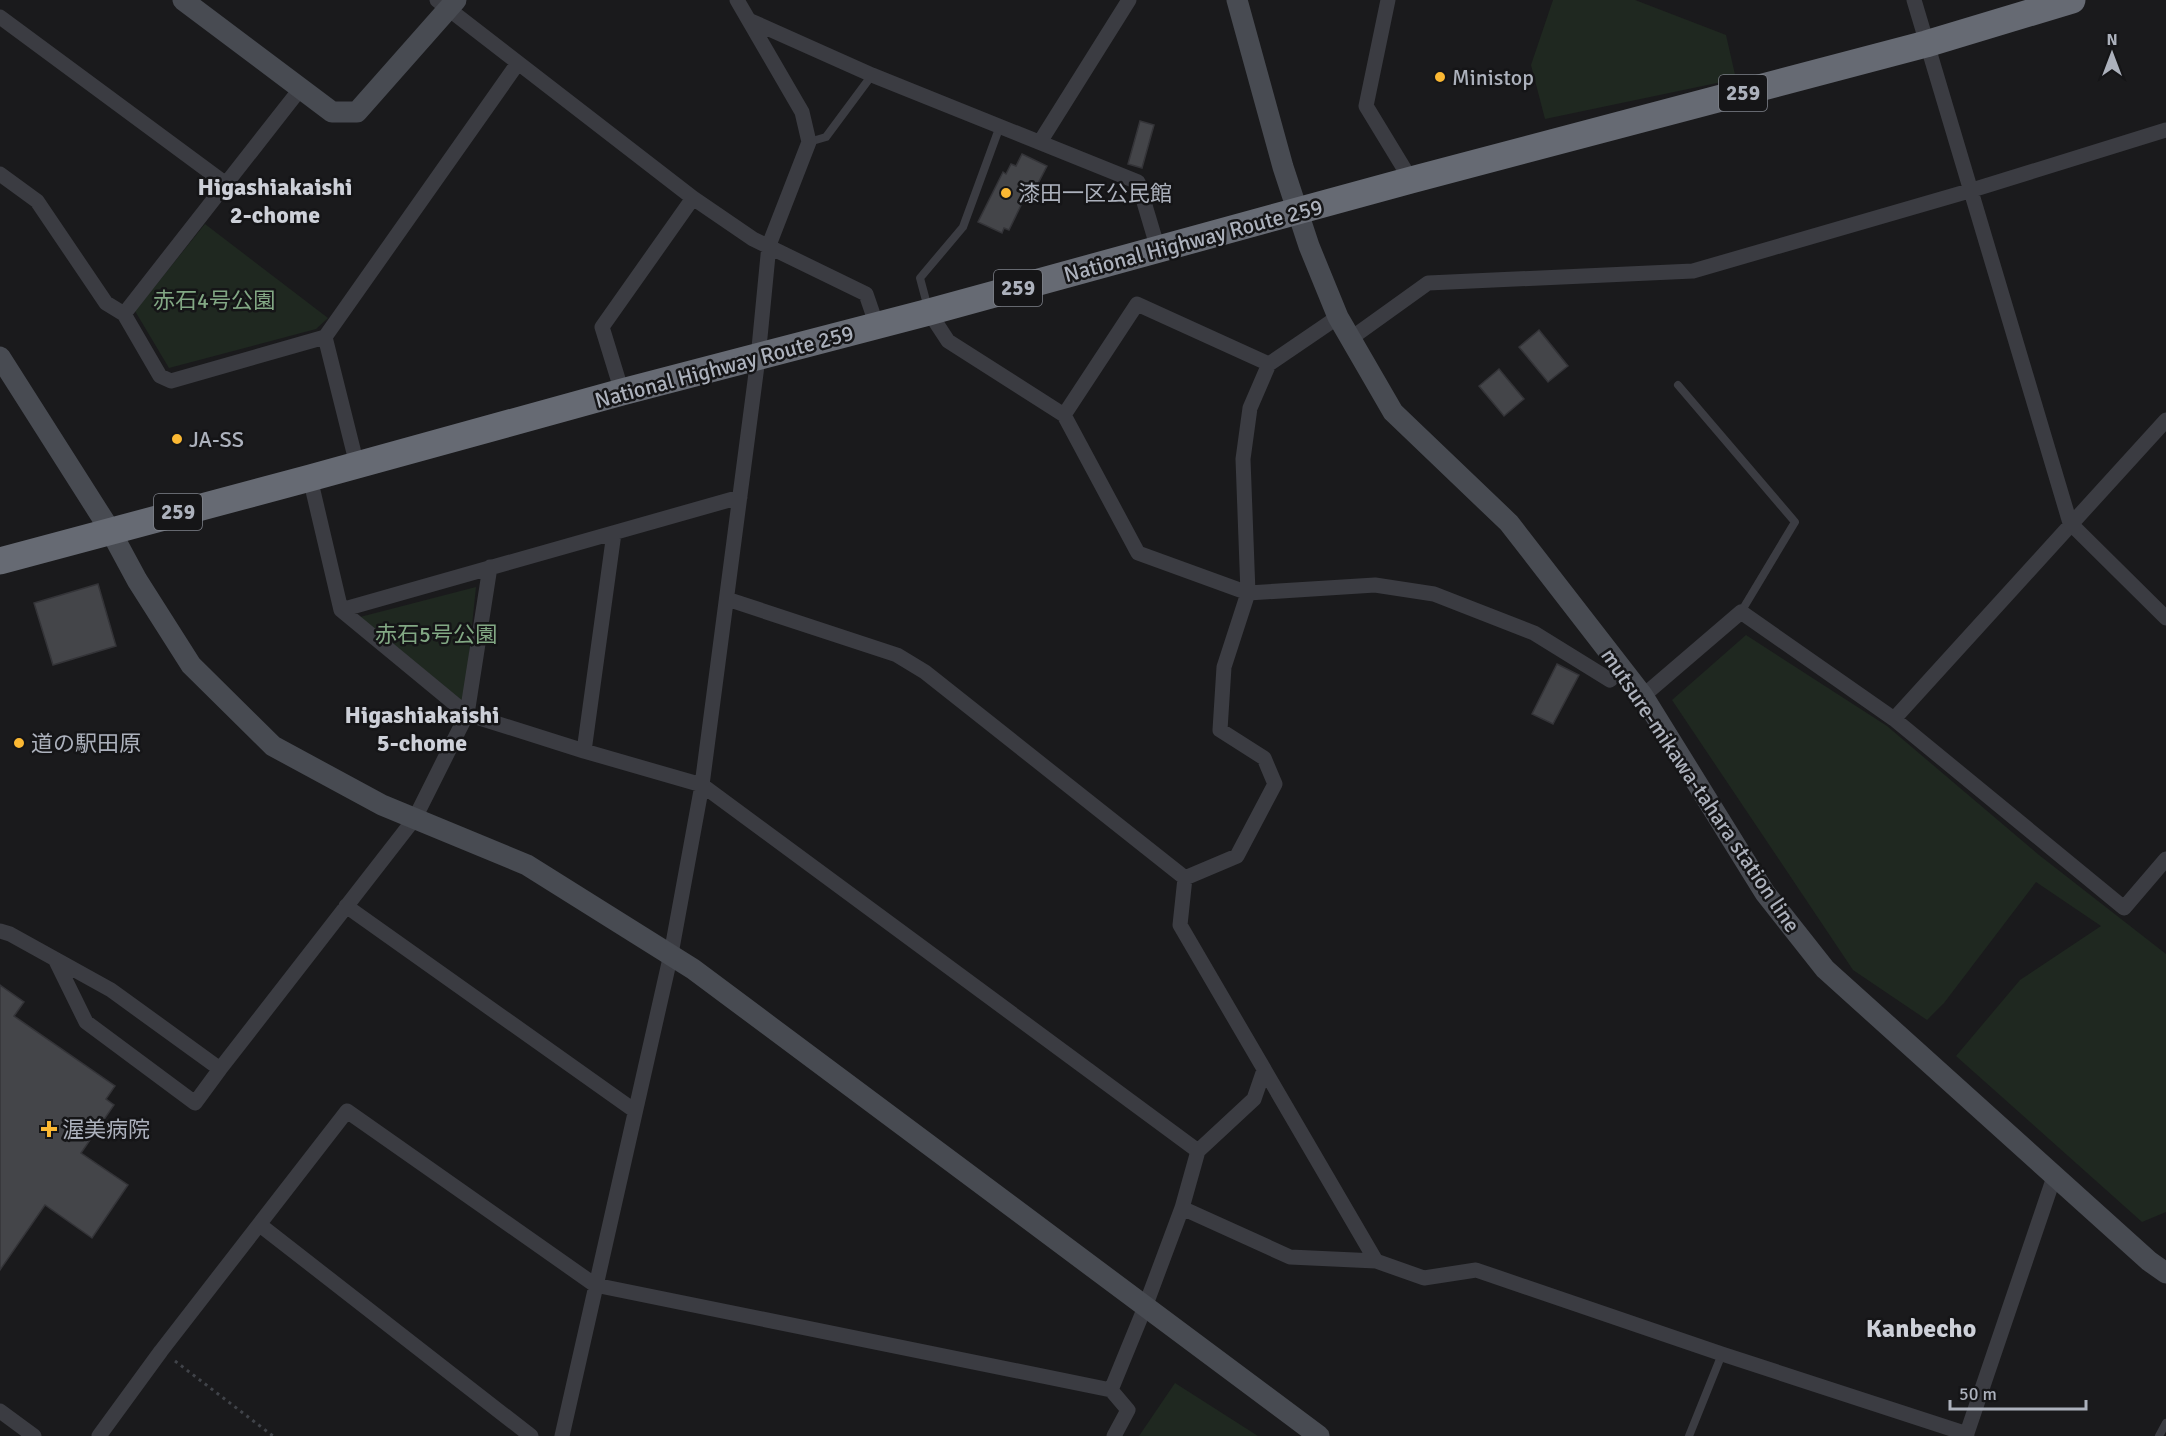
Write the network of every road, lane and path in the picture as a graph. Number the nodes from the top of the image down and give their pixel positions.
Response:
1 (183, 0) edge
2 (737, 0) edge
3 (1129, 0) edge
4 (1237, 0) edge
5 (1388, 0) edge
6 (1914, 0) edge
7 (2072, 0) edge
8 (447, 3) edge
9 (0, 17) edge
10 (751, 21) junction
11 (1926, 44) junction
12 (518, 63) junction
13 (872, 75) junction
14 (301, 88) junction
15 (1000, 126) junction
16 (2166, 130) edge
17 (809, 142) junction
18 (1040, 142) junction
19 (0, 174) edge
20 (1412, 180) junction
21 (226, 184) junction
22 (1969, 191) junction
23 (693, 198) junction
24 (1298, 212) junction
25 (769, 245) junction
26 (1158, 249) junction
27 (929, 312) junction
28 (124, 314) junction
29 (1338, 317) junction
30 (877, 326) junction
31 (326, 337) junction
32 (1350, 339) junction
33 (0, 357) edge
34 (758, 358) junction
35 (1269, 364) junction
36 (1678, 385) dead end
37 (622, 392) junction
38 (1064, 416) junction
39 (2166, 420) edge
40 (357, 465) junction
41 (310, 478) junction
42 (740, 497) junction
43 (2070, 523) junction
44 (110, 530) junction
45 (614, 533) junction
46 (0, 561) edge
47 (490, 567) junction
48 (1248, 593) junction
49 (727, 599) junction
50 (341, 610) junction
51 (1741, 612) junction
52 (2166, 618) edge
53 (1622, 669) junction
54 (1643, 696) junction
55 (467, 714) junction
56 (1894, 718) junction
57 (584, 751) junction
58 (702, 784) junction
59 (415, 818) junction
60 (2166, 859) edge
61 (1185, 878) junction
62 (346, 906) junction
63 (0, 931) edge
64 (671, 954) junction
65 (56, 961) junction
66 (220, 1069) junction
67 (1264, 1070) junction
68 (635, 1111) junction
69 (1198, 1151) junction
70 (2054, 1177) junction
71 (1182, 1208) junction
72 (260, 1225) junction
73 (1376, 1262) junction
74 (2166, 1273) edge
75 (595, 1285) junction
76 (1145, 1307) junction
77 (161, 1351) junction
78 (1722, 1354) junction
79 (1111, 1390) junction
80 (0, 1411) edge
81 (2166, 1423) edge
82 (1966, 1435) edge
83 (34, 1436) edge
84 (99, 1436) edge
85 (273, 1436) edge
86 (531, 1436) edge
87 (562, 1436) edge
88 (1114, 1436) edge
89 (1319, 1436) edge
90 (1689, 1436) edge
91 (2159, 1436) edge

1 - 14 street
2 - 10 street
3 - 18 street
4 - 24 street, mutsure-mikawa-tahara station line
5 - 20 street
6 - 11 street
7 - 11 highway, National Highway Route 259 / 259
8 - 12 street
8 - 14 street
9 - 21 street
10 - 13 street
10 - 17 street
11 - 20 highway, National Highway Route 259 / 259
11 - 22 street
12 - 23 street
12 - 31 street
13 - 15 street
13 - 17 lane
14 - 21 street
15 - 18 street
15 - 27 lane
16 - 22 street
17 - 25 street
18 - 26 street
19 - 28 street
20 - 24 highway, National Highway Route 259 / 259
21 - 28 street
22 - 32 street
22 - 43 street
23 - 25 street
23 - 37 street
24 - 26 highway, National Highway Route 259 / 259
24 - 29 street, mutsure-mikawa-tahara station line
25 - 30 street
25 - 34 street
26 - 27 highway, National Highway Route 259 / 259
27 - 30 highway, National Highway Route 259 / 259
27 - 38 street
28 - 31 street
29 - 32 street, mutsure-mikawa-tahara station line
29 - 35 street
30 - 34 highway, National Highway Route 259 / 259
31 - 40 street
32 - 53 street, mutsure-mikawa-tahara station line
33 - 44 street
34 - 37 highway, National Highway Route 259 / 259
34 - 42 street
35 - 38 street
35 - 48 street
36 - 51 lane
37 - 40 highway, National Highway Route 259 / 259
38 - 48 street
39 - 43 street
40 - 41 highway, National Highway Route 259 / 259
41 - 44 highway, National Highway Route 259 / 259
41 - 50 street
42 - 45 street
42 - 49 street
43 - 52 street
43 - 56 street
44 - 46 highway, National Highway Route 259 / 259
44 - 59 street
45 - 47 street
45 - 57 street
47 - 50 street
47 - 55 street
48 - 53 street
48 - 61 street
49 - 58 street
49 - 61 street
50 - 55 street
51 - 54 street
51 - 56 street
53 - 54 street, mutsure-mikawa-tahara station line
54 - 70 street, mutsure-mikawa-tahara station line
55 - 57 street
55 - 59 street
56 - 60 street
57 - 58 street
58 - 64 street
58 - 69 street
59 - 62 street
59 - 64 street
61 - 67 street
62 - 66 street
62 - 68 street
63 - 65 street
64 - 68 street
64 - 76 street
65 - 66 street
65 - 66 street
67 - 69 street
67 - 73 street
68 - 75 street
69 - 71 street
70 - 74 street, mutsure-mikawa-tahara station line
70 - 82 street
71 - 73 street
71 - 76 street
72 - 75 street
72 - 77 street
72 - 86 street
73 - 78 street
75 - 79 street
75 - 87 street
76 - 79 street
76 - 89 street
77 - 84 street
77 - 85 path
78 - 82 street
78 - 90 lane
79 - 88 street
80 - 83 street
81 - 91 lane

